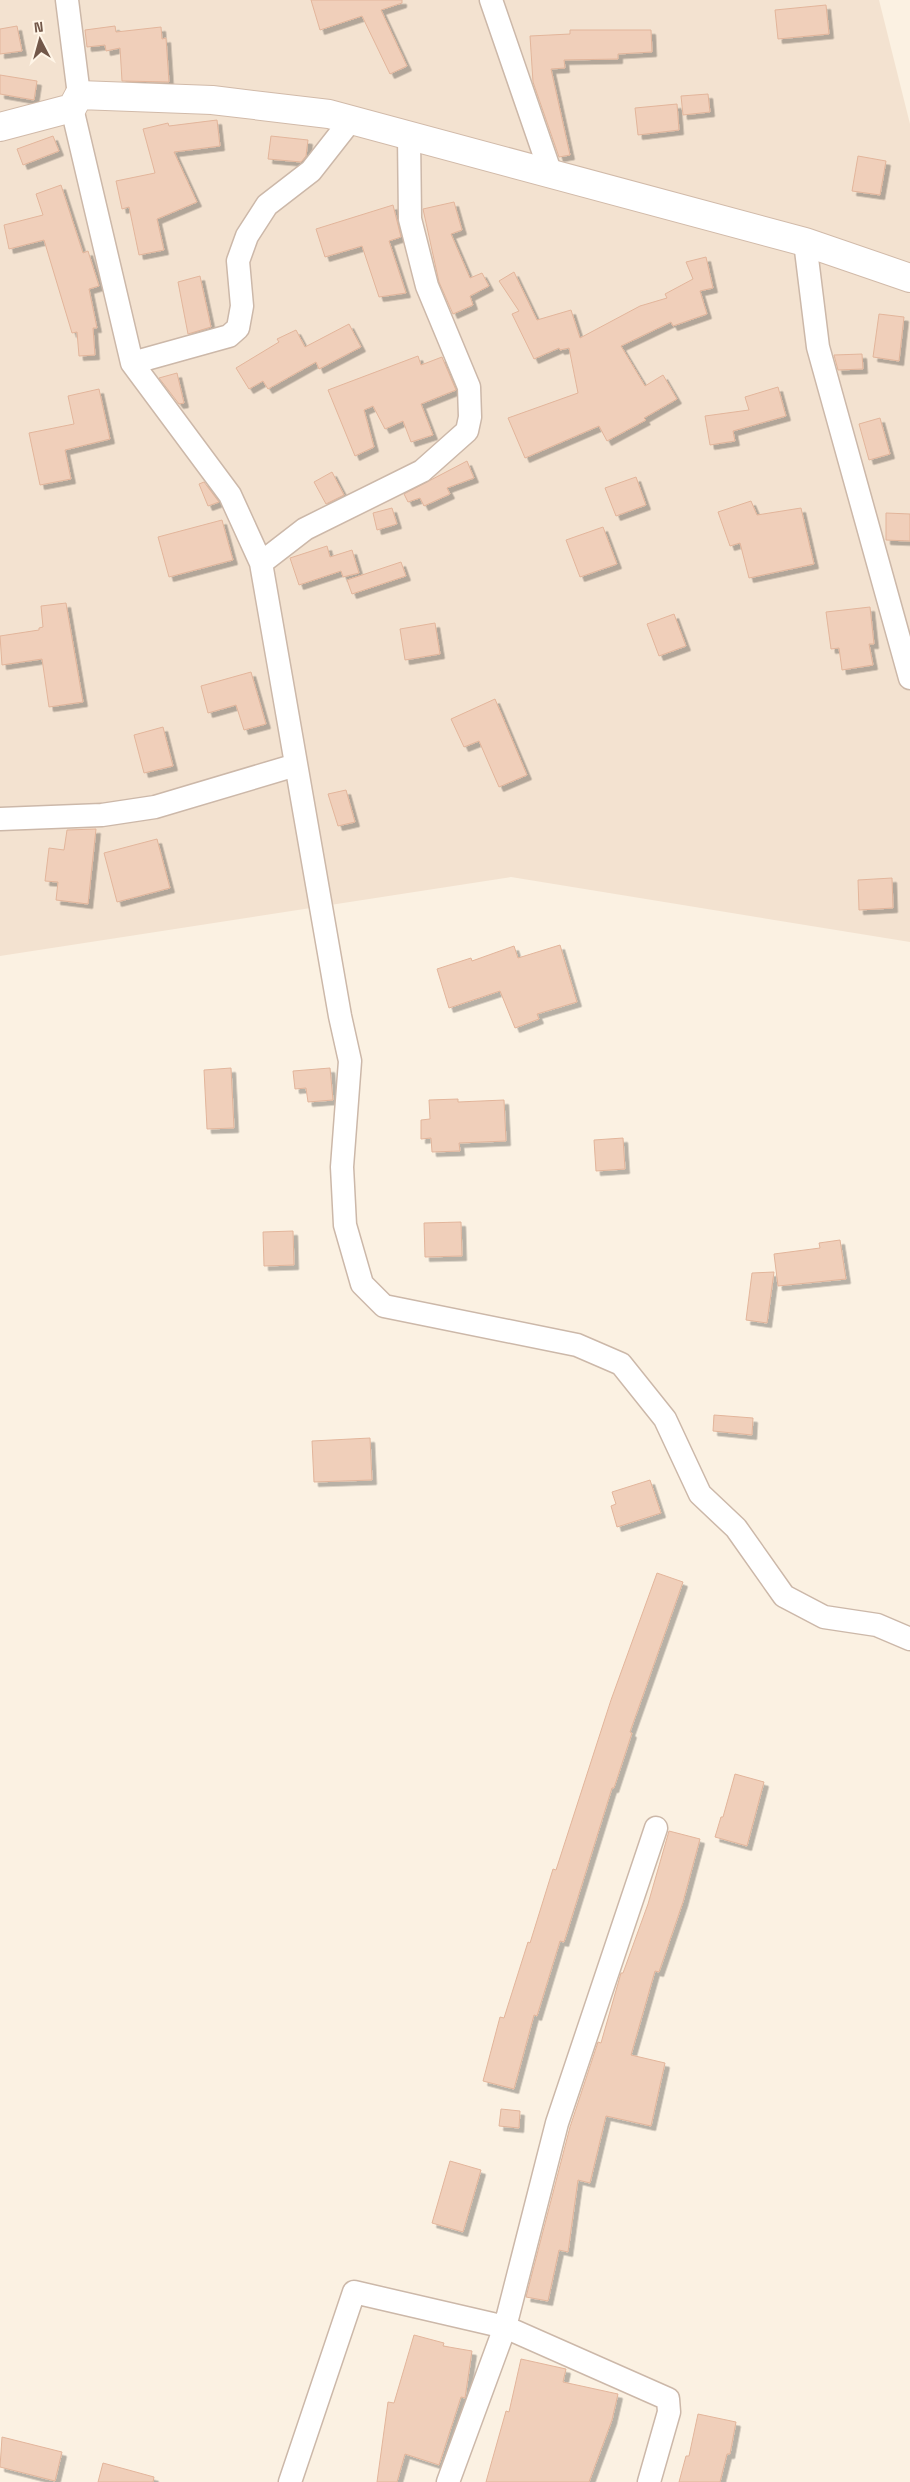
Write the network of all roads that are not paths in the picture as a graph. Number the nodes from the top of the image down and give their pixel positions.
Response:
1 (67, 0) edge
2 (491, 0) edge
3 (75, 101) junction
4 (351, 120) junction
5 (0, 127) edge
6 (409, 136) junction
7 (551, 174) junction
8 (805, 242) junction
9 (910, 278) edge
10 (132, 363) junction
11 (261, 563) junction
12 (910, 678) edge
13 (296, 765) junction
14 (0, 819) edge
15 (910, 1639) edge
16 (656, 1828) dead end
17 (505, 2327) junction
18 (290, 2482) edge
19 (448, 2482) edge
20 (649, 2482) edge

1 - 3 street
2 - 7 street
3 - 4 street
3 - 5 street
3 - 10 street
4 - 6 street
4 - 10 street
6 - 7 street
6 - 11 street
7 - 8 street
8 - 9 street
8 - 12 street
10 - 11 street
11 - 13 street
13 - 14 street
13 - 15 street
16 - 17 street
17 - 18 street
17 - 19 street
17 - 20 street

